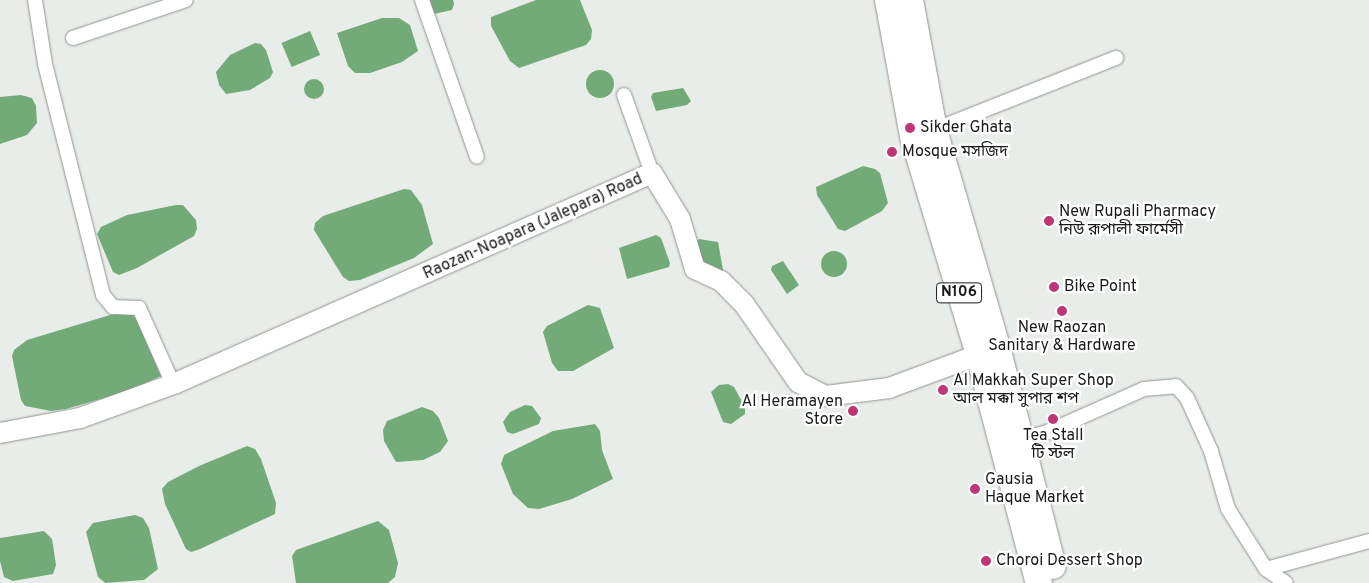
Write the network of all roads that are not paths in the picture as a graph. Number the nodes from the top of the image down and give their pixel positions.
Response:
1 (35, 0) edge
2 (186, 0) edge
3 (422, 0) edge
4 (888, 0) edge
5 (910, 0) edge
6 (74, 38) dead end
7 (1116, 58) dead end
8 (624, 95) dead end
9 (934, 130) junction
10 (477, 157) dead end
11 (652, 173) junction
12 (988, 351) junction
13 (174, 384) junction
14 (0, 434) edge
15 (1022, 438) junction
16 (1369, 541) edge
17 (1266, 568) junction
18 (1039, 583) edge
19 (1057, 583) edge
20 (1286, 583) edge

1 - 13 street
2 - 6 street
3 - 10 street
4 - 12 highway, N106
5 - 9 highway, N106
7 - 9 street
8 - 11 street
9 - 12 highway, N106
11 - 12 main road, Raozan-Noapara (Jalepara) Road
11 - 13 main road, Raozan-Noapara (Jalepara) Road
12 - 15 highway, N106
12 - 18 highway, N106
13 - 14 main road, Raozan-Noapara (Jalepara) Road
15 - 17 street
15 - 19 highway, N106
16 - 17 street
17 - 20 street

